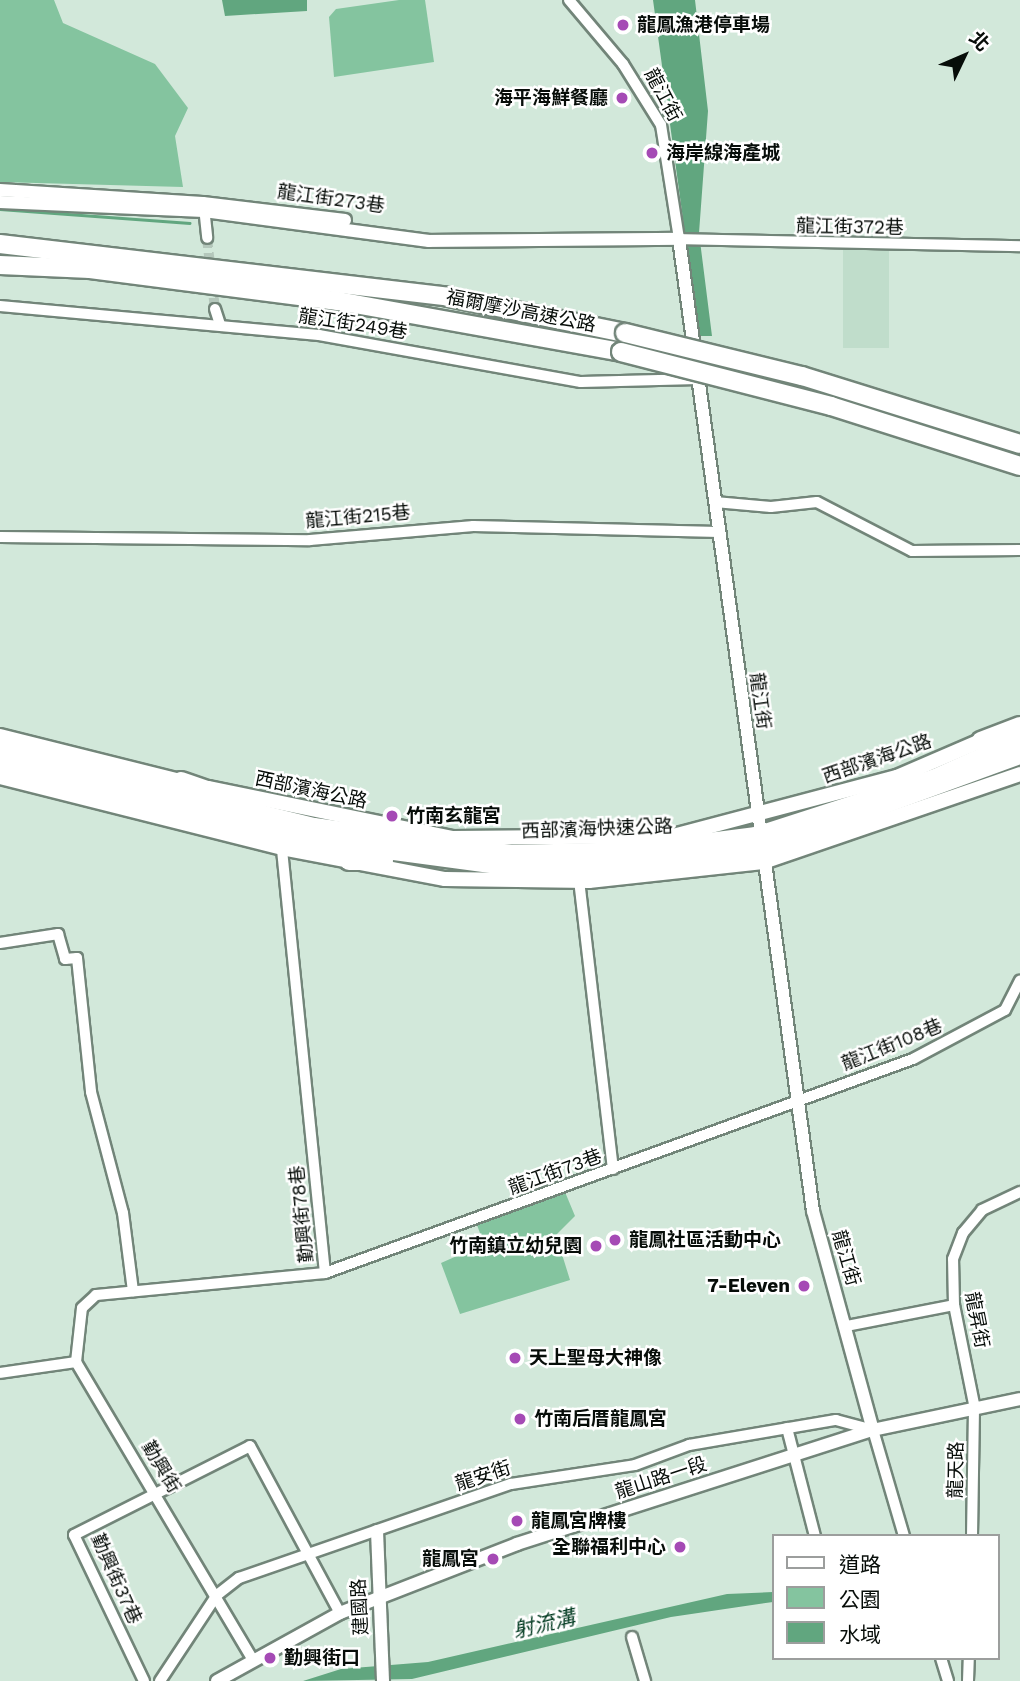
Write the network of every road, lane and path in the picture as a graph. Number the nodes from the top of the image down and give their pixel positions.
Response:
1 (569, 0) edge
2 (0, 190) edge
3 (0, 202) edge
4 (204, 207) junction
5 (207, 238) tunnel mouth
6 (681, 239) junction
7 (0, 244) edge
8 (1020, 246) edge
9 (0, 265) edge
10 (0, 306) edge
11 (215, 309) tunnel mouth
12 (220, 324) junction
13 (698, 379) junction
14 (1020, 444) edge
15 (1020, 466) edge
16 (719, 502) junction
17 (719, 532) junction
18 (0, 537) edge
19 (1020, 550) edge
20 (1020, 724) edge
21 (0, 736) edge
22 (1020, 738) edge
23 (0, 750) edge
24 (1020, 755) edge
25 (981, 757) junction
26 (1020, 761) edge
27 (0, 765) edge
28 (1020, 775) edge
29 (0, 777) edge
30 (181, 781) junction
31 (314, 827) junction
32 (759, 841) junction
33 (282, 848) junction
34 (349, 861) junction
35 (434, 861) junction
36 (579, 880) junction
37 (0, 943) edge
38 (1020, 981) edge
39 (795, 1101) junction
40 (613, 1169) junction
41 (1020, 1192) edge
42 (326, 1273) junction
43 (133, 1291) junction
44 (954, 1305) junction
45 (847, 1326) junction
46 (76, 1362) junction
47 (0, 1373) edge
48 (1020, 1399) edge
49 (974, 1404) junction
50 (787, 1428) junction
51 (873, 1430) junction
52 (796, 1455) junction
53 (157, 1494) junction
54 (376, 1531) junction
55 (815, 1534) edge
56 (903, 1534) edge
57 (972, 1534) edge
58 (306, 1550) junction
59 (217, 1595) junction
60 (378, 1599) junction
61 (340, 1613) junction
62 (632, 1636) dead end
63 (253, 1660) junction
64 (942, 1660) edge
65 (969, 1660) edge
66 (144, 1681) edge
67 (160, 1681) edge
68 (217, 1681) edge
69 (383, 1681) edge
70 (645, 1681) edge
71 (948, 1681) edge
72 (968, 1681) edge

1 - 6 street, 龍江街
2 - 4 street
3 - 4 street
4 - 5 street
4 - 6 street, 龍江街273巷
6 - 8 street, 龍江街372巷
6 - 13 street, 龍江街
7 - 14 highway, 福爾摩沙高速公路, bridge
9 - 15 highway, 福爾摩沙高速公路, bridge
10 - 12 street, 龍江街249巷
11 - 12 street
12 - 13 street, 龍江街249巷
13 - 16 street, 龍江街
16 - 17 street, 龍江街
16 - 19 street
17 - 18 street, 龍江街215巷
17 - 32 street, 龍江街
20 - 25 highway
21 - 30 main road, 西部濱海公路
22 - 25 highway, 西部濱海快速公路
23 - 31 highway, 西部濱海快速公路
24 - 25 highway, 西部濱海快速公路
25 - 26 highway
25 - 32 highway, 西部濱海快速公路
25 - 32 main road, 西部濱海公路
27 - 35 highway, 西部濱海快速公路
28 - 32 main road, 西部濱海公路
29 - 33 main road, 西部濱海公路
30 - 31 highway
30 - 32 main road, 西部濱海公路
31 - 32 highway, 西部濱海快速公路
32 - 35 highway, 西部濱海快速公路
32 - 36 main road, 西部濱海公路
32 - 39 street, 龍江街
33 - 34 main road, 西部濱海公路
33 - 42 street, 勤興街78巷
34 - 35 highway
34 - 36 main road, 西部濱海公路
36 - 40 street
37 - 43 street
38 - 39 street, 龍江街108巷
39 - 40 street, 龍江街73巷
39 - 45 street, 龍江街
40 - 42 street, 龍江街73巷
41 - 44 street, 龍昇街
42 - 43 street, 勤興街78巷
43 - 46 street, 勤興街78巷
44 - 45 street
44 - 49 street, 龍昇街
45 - 51 street, 龍江街
46 - 47 street
46 - 53 street, 勤興街
48 - 49 street, 龍山路一段
49 - 51 street, 龍山路一段
49 - 57 street, 龍天路
50 - 51 street, 龍安街
50 - 52 street
50 - 54 street, 龍安街
51 - 52 street, 龍山路一段
51 - 56 street
52 - 55 street
52 - 60 street, 龍山路一段
53 - 58 street
53 - 59 street, 勤興街
53 - 66 street, 勤興街37巷
54 - 58 street, 龍安街
54 - 60 street, 建國路
58 - 59 street, 龍安街
58 - 61 street
59 - 63 street, 勤興街
59 - 67 street, 龍安街
60 - 61 street, 龍山路一段
60 - 69 street, 建國路
61 - 63 street, 龍山路一段
62 - 70 street
63 - 68 street, 龍山路一段
64 - 71 street
65 - 72 street

